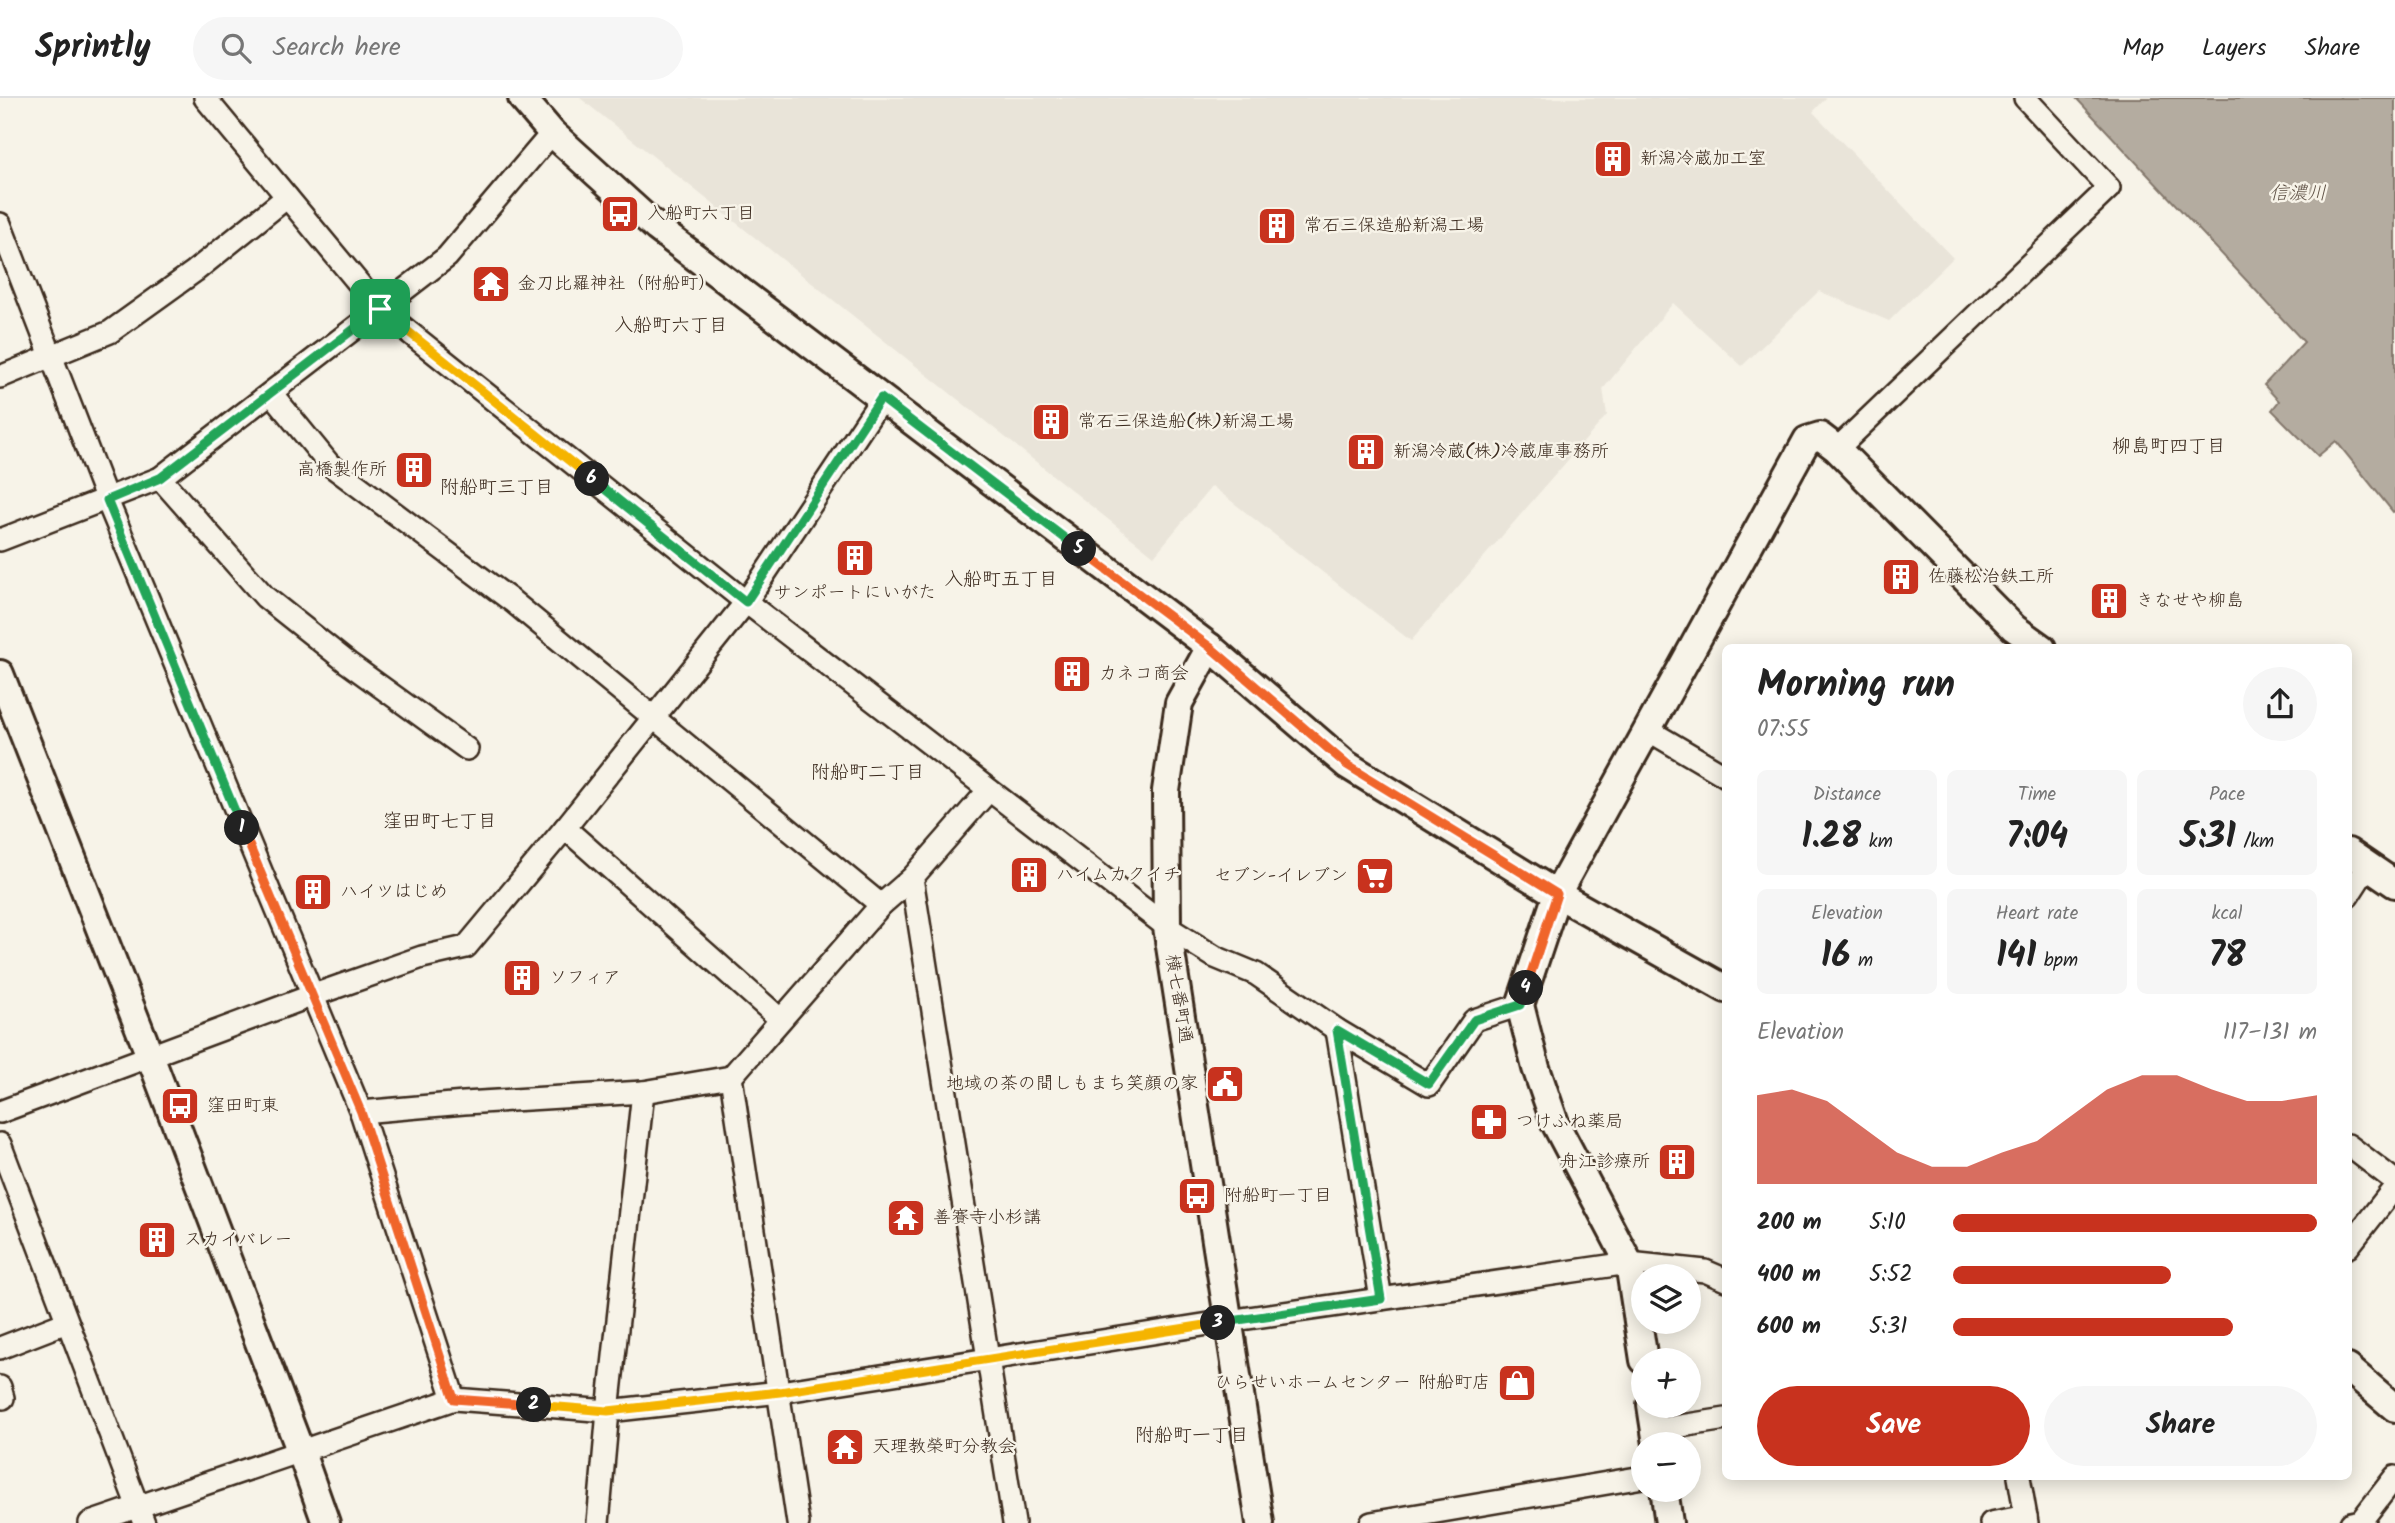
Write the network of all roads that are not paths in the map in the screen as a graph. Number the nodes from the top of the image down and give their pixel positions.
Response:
1 (205, 98) edge
2 (522, 98) edge
3 (2025, 98) edge
4 (552, 134) junction
5 (287, 197) junction
6 (0, 224) edge
7 (5, 252) edge
8 (380, 309) junction
9 (50, 355) junction
10 (0, 377) edge
11 (271, 393) junction
12 (881, 398) junction
13 (1837, 449) junction
14 (160, 478) junction
15 (107, 500) junction
16 (0, 540) edge
17 (746, 602) junction
18 (2036, 644) edge
19 (1210, 647) junction
20 (0, 674) edge
21 (653, 716) junction
22 (1648, 730) junction
23 (467, 749) dead end
24 (1722, 774) edge
25 (989, 790) junction
26 (565, 828) junction
27 (2358, 859) edge
28 (912, 878) junction
29 (2352, 881) edge
30 (2395, 883) edge
31 (1557, 894) junction
32 (881, 905) junction
33 (1167, 927) junction
34 (1722, 987) edge
35 (311, 996) junction
36 (1520, 1005) junction
37 (780, 1019) junction
38 (1337, 1030) junction
39 (150, 1056) junction
40 (732, 1077) junction
41 (643, 1091) junction
42 (0, 1112) edge
43 (361, 1112) junction
44 (0, 1144) edge
45 (2352, 1148) edge
46 (2395, 1181) edge
47 (2395, 1186) edge
48 (2352, 1242) edge
49 (1629, 1263) junction
50 (1722, 1278) edge
51 (1381, 1299) junction
52 (1228, 1321) junction
53 (67, 1322) junction
54 (0, 1348) edge
55 (1642, 1348) edge
56 (989, 1359) junction
57 (2352, 1371) edge
58 (780, 1392) junction
59 (454, 1399) junction
60 (2395, 1408) edge
61 (608, 1411) junction
62 (1722, 1419) edge
63 (1654, 1426) edge
64 (301, 1452) junction
65 (2395, 1477) edge
66 (1631, 1479) edge
67 (2020, 1480) edge
68 (1666, 1502) edge
69 (141, 1514) edge
70 (1414, 1519) edge
71 (2026, 1519) edge
72 (2358, 1522) edge
73 (90, 1523) edge
74 (326, 1523) edge
75 (598, 1523) edge
76 (798, 1523) edge
77 (1014, 1523) edge
78 (1260, 1523) edge
79 (1371, 1523) edge
80 (1669, 1523) edge
81 (1991, 1523) edge

1 - 5 street
2 - 4 street
3 - 13 street
4 - 8 street
4 - 12 street
5 - 8 street
5 - 9 street
6 - 7 street
7 - 9 street
8 - 11 street
8 - 17 street
9 - 10 street
9 - 15 street
11 - 14 street
11 - 21 street
12 - 17 street
12 - 19 street
13 - 18 street
13 - 22 street
14 - 15 street
14 - 23 street
15 - 16 street
15 - 35 street
17 - 21 street
17 - 25 street
19 - 31 street
19 - 33 street, 横七番町通
20 - 39 street
21 - 26 street
21 - 32 street
22 - 24 street
22 - 31 street
25 - 28 street
25 - 33 street
26 - 35 street
26 - 37 street
27 - 29 street
27 - 30 street
28 - 32 street
28 - 56 street
31 - 34 street
31 - 36 street
32 - 37 street
33 - 38 street
33 - 52 street, 横七番町通
35 - 39 street
35 - 43 street
36 - 38 street
36 - 49 street
37 - 40 street
38 - 51 street
39 - 42 street
39 - 64 street
40 - 41 street
40 - 58 street
41 - 43 street
41 - 61 street
43 - 59 street
44 - 53 street
45 - 46 street
47 - 48 street
49 - 50 street
49 - 51 street
49 - 55 street
51 - 52 street
52 - 56 street
52 - 78 street, 横七番町通
53 - 54 street
53 - 69 street
56 - 58 street
56 - 77 street
57 - 60 street
58 - 61 street
58 - 76 street
59 - 61 street
59 - 64 street
61 - 75 street
62 - 63 street
64 - 69 street
64 - 74 street
65 - 72 street
66 - 70 street
67 - 71 street
68 - 80 street
69 - 73 street
70 - 79 street
71 - 81 street

